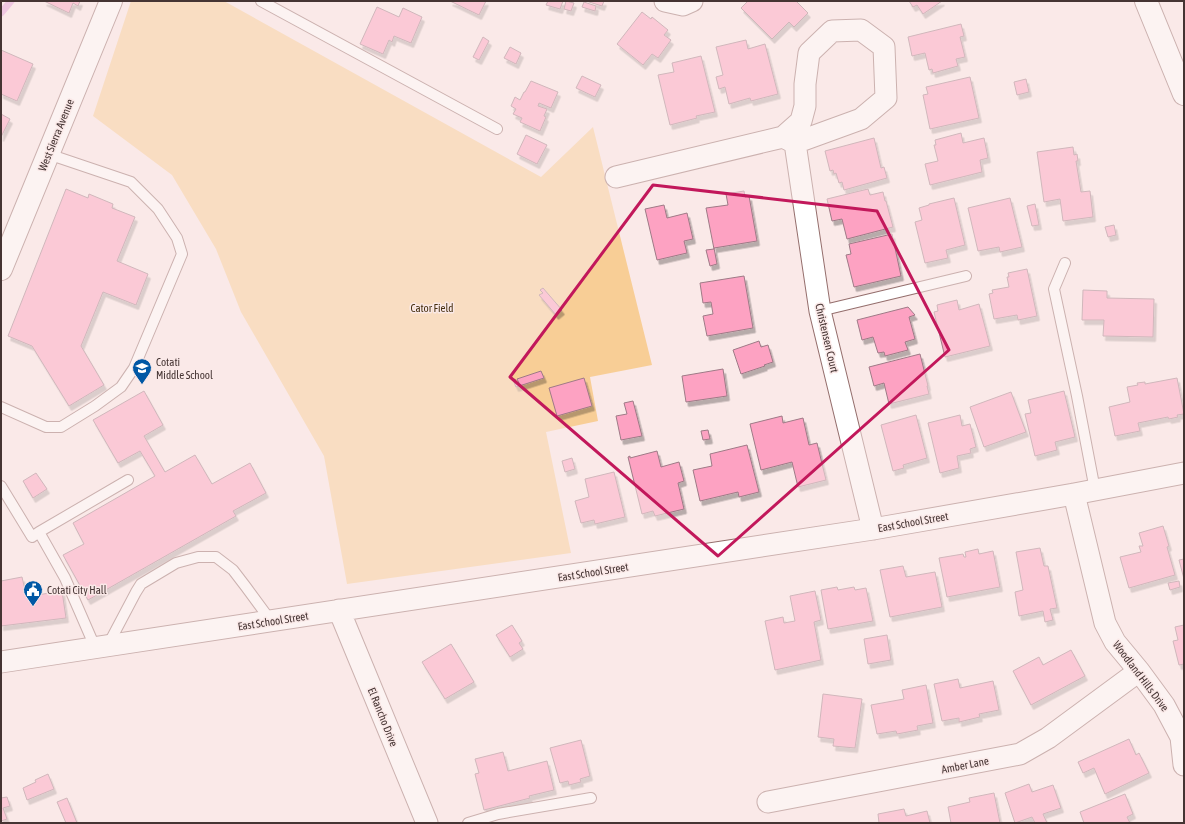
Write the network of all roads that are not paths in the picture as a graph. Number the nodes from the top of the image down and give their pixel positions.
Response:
1 (112, 1) edge
2 (261, 1) edge
3 (665, 1) edge
4 (692, 1) edge
5 (1146, 1) edge
6 (1184, 94) edge
7 (498, 128) dead end
8 (789, 140) junction
9 (48, 154) junction
10 (616, 177) dead end
11 (1065, 263) dead end
12 (1, 269) edge
13 (966, 276) dead end
14 (820, 311) junction
15 (1, 407) edge
16 (1184, 473) edge
17 (128, 480) dead end
18 (1, 486) edge
19 (1095, 490) junction
20 (1074, 494) junction
21 (873, 529) junction
22 (39, 532) junction
23 (339, 610) junction
24 (271, 621) junction
25 (101, 646) junction
26 (1, 662) edge
27 (1139, 671) junction
28 (1184, 765) edge
29 (591, 798) dead end
30 (768, 802) dead end
31 (427, 823) edge
32 (468, 823) edge

1 - 9 main road, West Sierra Avenue
2 - 7 lane
3 - 4 street
5 - 6 main road
8 - 8 street
8 - 10 street
8 - 14 street, Christensen Court
9 - 12 main road, West Sierra Avenue
9 - 15 lane
11 - 19 lane
13 - 14 lane
14 - 21 street, Christensen Court
16 - 19 street, East School Street
17 - 22 lane
18 - 22 lane
19 - 20 street, East School Street
20 - 21 street, East School Street
20 - 27 street, Woodland Hills Drive
21 - 23 street, East School Street
22 - 25 lane
23 - 24 street, East School Street
23 - 31 street, El Rancho Drive
24 - 25 street, East School Street
24 - 25 lane
25 - 26 street, East School Street
27 - 28 street, Woodland Hills Drive
27 - 30 street, Amber Lane
29 - 32 lane

